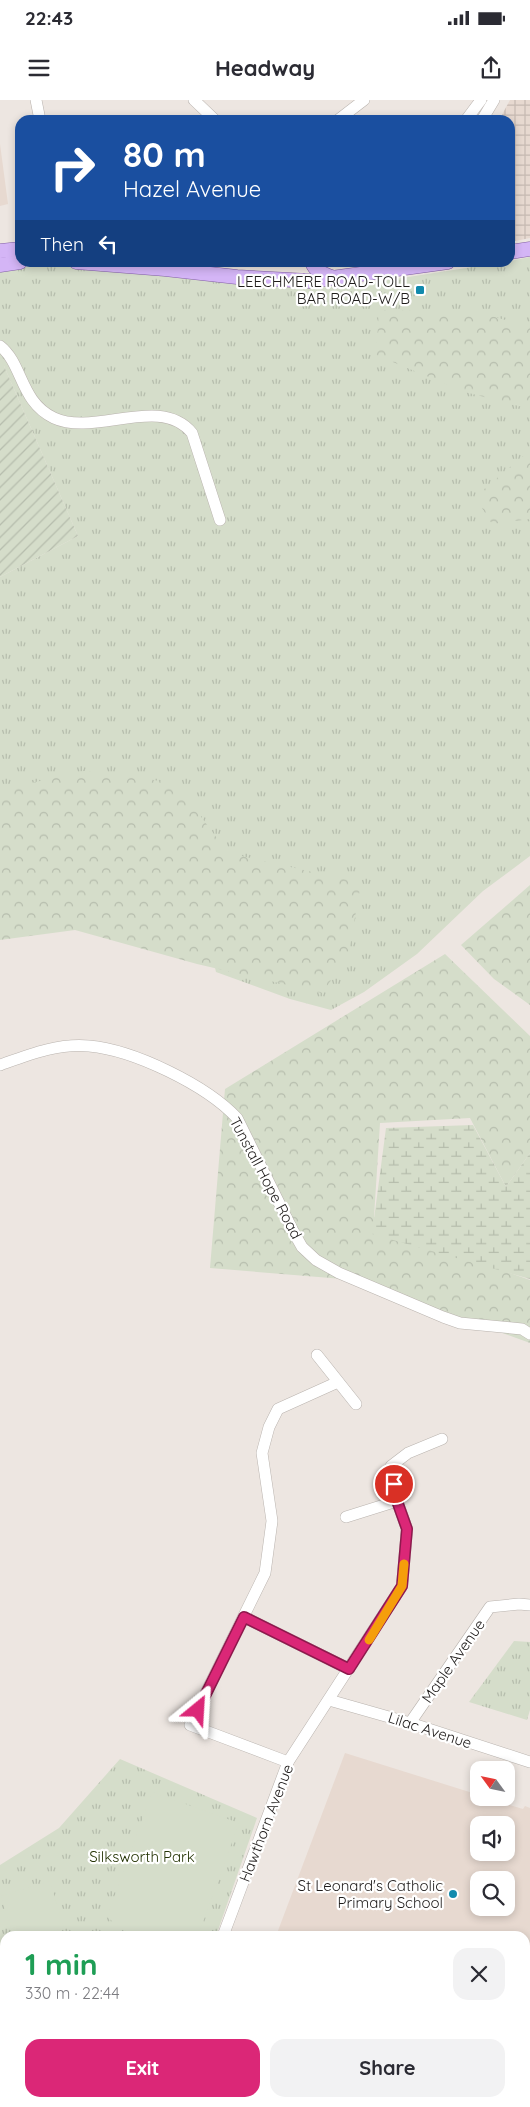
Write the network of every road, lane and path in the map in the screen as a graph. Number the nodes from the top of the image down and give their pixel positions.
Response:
1 (36, 100) edge
2 (194, 100) edge
3 (364, 100) edge
4 (481, 100) edge
5 (494, 100) edge
6 (39, 115) edge
7 (210, 115) edge
8 (344, 115) edge
9 (470, 115) edge
10 (485, 115) edge
11 (530, 249) edge
12 (15, 250) edge
13 (0, 251) edge
14 (515, 251) edge
15 (15, 262) edge
16 (0, 264) edge
17 (150, 267) edge
18 (314, 267) edge
19 (415, 267) edge
20 (388, 268) edge
21 (334, 279) junction
22 (0, 346) edge
23 (220, 520) dead end
24 (0, 1065) edge
25 (530, 1334) edge
26 (317, 1355) dead end
27 (338, 1382) junction
28 (356, 1404) dead end
29 (442, 1439) dead end
30 (397, 1501) junction
31 (346, 1516) dead end
32 (530, 1605) edge
33 (244, 1617) junction
34 (349, 1669) junction
35 (329, 1700) junction
36 (410, 1722) junction
37 (288, 1762) junction
38 (530, 1762) edge
39 (225, 1931) edge

1 - 6 street
2 - 7 street
3 - 8 street
4 - 9 street
5 - 10 street
11 - 14 main road
12 - 13 main road
15 - 16 main road
17 - 21 main road
18 - 21 main road
19 - 20 main road
20 - 21 main road
22 - 23 street
24 - 25 street, Tunstall Hope Road
26 - 27 street
27 - 28 street
27 - 33 street
29 - 30 street
30 - 31 street
30 - 34 street, Hawthorn Avenue
32 - 36 street, Maple Avenue
33 - 34 street
33 - 37 street
34 - 35 street, Hawthorn Avenue
35 - 36 street, Lilac Avenue
35 - 37 street, Hawthorn Avenue
36 - 38 street, Lilac Avenue
37 - 39 street, Hawthorn Avenue

